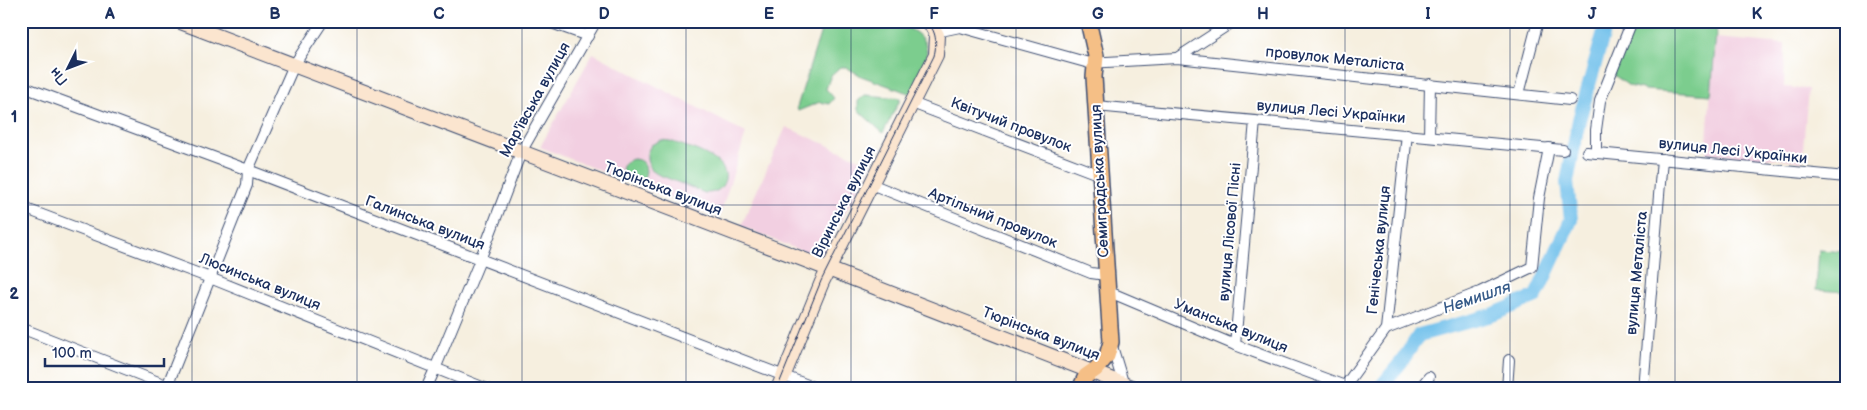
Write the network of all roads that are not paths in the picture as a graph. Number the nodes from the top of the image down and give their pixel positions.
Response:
1 (178, 21) edge
2 (323, 21) edge
3 (546, 21) edge
4 (596, 21) edge
5 (1088, 21) edge
6 (1234, 21) edge
7 (1538, 21) edge
8 (1632, 21) edge
9 (933, 27) edge
10 (588, 36) junction
11 (1177, 58) junction
12 (1096, 63) junction
13 (294, 65) junction
14 (1430, 84) junction
15 (21, 86) edge
16 (1519, 94) junction
17 (1570, 100) dead end
18 (912, 103) junction
19 (1096, 106) junction
20 (1255, 121) junction
21 (1407, 134) junction
22 (1429, 136) junction
23 (1549, 148) junction
24 (1563, 150) dead end
25 (521, 152) junction
26 (1662, 159) junction
27 (248, 170) junction
28 (1100, 175) junction
29 (1846, 177) edge
30 (871, 184) junction
31 (21, 207) edge
32 (480, 260) junction
33 (828, 269) junction
34 (210, 278) junction
35 (1106, 283) junction
36 (21, 328) edge
37 (1386, 329) junction
38 (1110, 342) junction
39 (1235, 345) junction
40 (1509, 360) dead end
41 (435, 369) junction
42 (1092, 372) junction
43 (784, 375) junction
44 (1429, 377) dead end
45 (1345, 386) joint
46 (1128, 387) edge
47 (169, 388) edge
48 (426, 389) edge
49 (488, 389) edge
50 (778, 389) edge
51 (818, 389) edge
52 (1080, 389) edge
53 (1419, 389) edge
54 (1507, 389) edge
55 (1643, 389) edge

1 - 13 main road, Тюрінська вулиця
2 - 13 street
3 - 10 street
4 - 10 street, Мар'ївська вулиця
5 - 12 main road, Семиградська вулиця
6 - 11 street
7 - 16 street
8 - 26 street, вулиця Лесі Українки
9 - 12 street, провулок Металіста
9 - 18 main road, Віринська вулиця
10 - 25 street, Мар'ївська вулиця
11 - 12 street, провулок Металіста
11 - 14 street, провулок Металіста
12 - 19 main road, Семиградська вулиця
13 - 25 main road, Тюрінська вулиця
13 - 27 street
14 - 16 street, провулок Металіста
14 - 22 street
15 - 27 street, Галинська вулиця
16 - 17 street, провулок Металіста
18 - 28 street, Квітучий провулок
18 - 30 main road, Віринська вулиця
19 - 20 street, вулиця Лесі Українки
19 - 28 main road, Семиградська вулиця
20 - 21 street, вулиця Лесі Українки
20 - 39 street, вулиця Лісової Пісні
21 - 22 street, вулиця Лесі Українки
21 - 37 street, Генічеська вулиця
22 - 23 street, вулиця Лесі Українки
23 - 24 street, вулиця Лесі Українки
23 - 37 street
25 - 32 street, Мар'ївська вулиця
25 - 33 main road, Тюрінська вулиця
26 - 29 street, вулиця Лесі Українки
26 - 55 street, вулиця Металіста
27 - 32 street, Галинська вулиця
27 - 34 street
28 - 35 main road, Семиградська вулиця
30 - 33 main road, Віринська вулиця
30 - 35 street, Артільний провулок
31 - 34 street, Люсинська вулиця
32 - 41 street, Мар'ївська вулиця
32 - 43 street, Галинська вулиця
33 - 42 main road, Тюрінська вулиця
33 - 43 main road, Віринська вулиця
34 - 41 street, Люсинська вулиця
34 - 47 street
35 - 38 main road, Семиградська вулиця
35 - 39 street, Уманська вулиця
36 - 47 street
37 - 45 street, Генічеська вулиця
38 - 42 main road, Семиградська вулиця
38 - 46 street, Семиградська вулиця
39 - 45 street, Уманська вулиця
40 - 54 street
41 - 48 street, Мар'ївська вулиця
41 - 49 street, Люсинська вулиця
42 - 46 main road, Тюрінська вулиця
42 - 52 main road, Семиградська вулиця
43 - 50 main road, Віринська вулиця
43 - 51 street, Галинська вулиця
44 - 53 street

